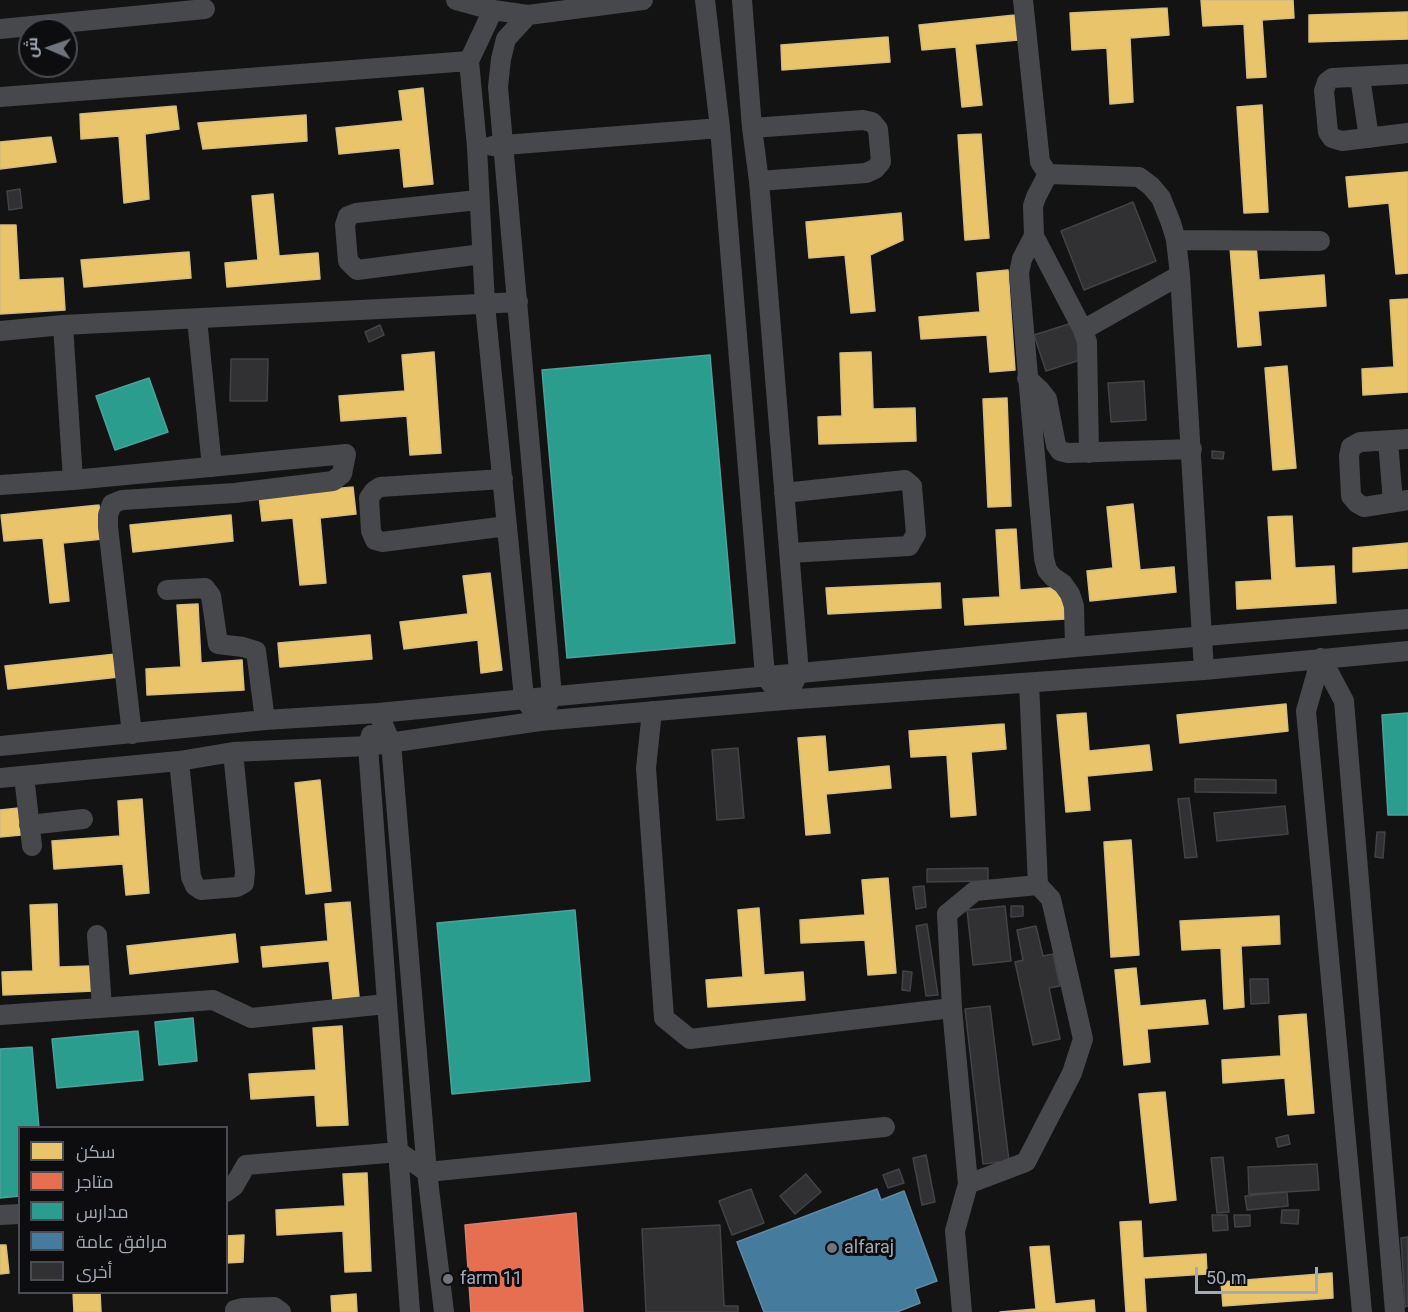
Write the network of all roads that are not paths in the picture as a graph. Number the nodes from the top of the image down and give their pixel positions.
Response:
1 (456, 0) edge
2 (643, 0) edge
3 (705, 0) edge
4 (742, 0) edge
5 (1023, 0) edge
6 (205, 9) dead end
7 (493, 10) junction
8 (528, 15) junction
9 (0, 29) edge
10 (469, 61) junction
11 (1408, 74) edge
12 (1360, 77) junction
13 (0, 98) edge
14 (720, 128) junction
15 (752, 128) junction
16 (1408, 133) edge
17 (1369, 138) junction
18 (504, 145) junction
19 (477, 147) junction
20 (1048, 174) junction
21 (759, 181) junction
22 (478, 200) junction
23 (1034, 236) junction
24 (1176, 240) junction
25 (1320, 241) dead end
26 (482, 254) junction
27 (1180, 274) junction
28 (518, 302) junction
29 (485, 305) junction
30 (197, 319) junction
31 (63, 325) junction
32 (1083, 330) junction
33 (0, 331) edge
34 (1027, 378) junction
35 (1408, 439) edge
36 (1388, 441) junction
37 (1192, 449) junction
38 (1089, 453) junction
39 (212, 467) junction
40 (503, 479) junction
41 (73, 480) junction
42 (0, 485) edge
43 (784, 493) junction
44 (1401, 501) edge
45 (507, 526) junction
46 (790, 553) junction
47 (167, 590) dead end
48 (1408, 619) edge
49 (1203, 637) junction
50 (1075, 646) junction
51 (1408, 651) edge
52 (1321, 658) junction
53 (1204, 670) junction
54 (800, 673) junction
55 (765, 676) junction
56 (1029, 682) junction
57 (552, 696) junction
58 (524, 698) junction
59 (783, 700) junction
60 (652, 711) junction
61 (378, 713) junction
62 (265, 720) junction
63 (540, 721) junction
64 (132, 734) junction
65 (391, 743) junction
66 (0, 746) edge
67 (368, 746) junction
68 (233, 752) junction
69 (179, 761) junction
70 (24, 776) junction
71 (0, 778) edge
72 (83, 819) dead end
73 (29, 825) junction
74 (32, 846) dead end
75 (1038, 885) junction
76 (97, 935) dead end
77 (386, 1004) junction
78 (102, 1008) junction
79 (952, 1008) junction
80 (0, 1015) edge
81 (885, 1127) dead end
82 (399, 1152) junction
83 (427, 1172) junction
84 (968, 1184) junction
85 (228, 1190) edge
86 (18, 1214) edge
87 (0, 1215) edge
88 (235, 1312) edge
89 (281, 1312) edge
90 (411, 1312) edge
91 (444, 1312) edge
92 (962, 1312) edge
93 (1362, 1312) edge
94 (1395, 1312) edge

1 - 7 street
2 - 8 street
3 - 14 street
4 - 15 street
5 - 20 street
6 - 9 street
7 - 8 street
7 - 10 street
8 - 18 street
10 - 13 street
10 - 19 street
11 - 12 street
12 - 17 street
12 - 17 street
14 - 18 street
14 - 55 street
15 - 21 street
15 - 21 street
16 - 17 street
18 - 19 street
18 - 28 street
19 - 22 street
20 - 23 street
20 - 24 street
21 - 43 street
22 - 26 street
22 - 26 street
23 - 32 street
23 - 34 street
24 - 25 street
24 - 27 street
26 - 29 street
27 - 32 street
27 - 37 street
28 - 29 street
28 - 57 street
29 - 30 street
29 - 40 street
30 - 31 street
30 - 39 street
31 - 33 street
31 - 41 street
32 - 38 street
34 - 38 street
34 - 50 street
35 - 36 street
36 - 44 street
36 - 44 street
37 - 38 street
37 - 49 street
39 - 41 street
39 - 64 street
40 - 45 street
40 - 45 street
41 - 42 street
43 - 46 street
43 - 46 street
45 - 58 street
46 - 54 street
47 - 62 street
48 - 49 street
49 - 50 street
49 - 53 street
50 - 54 street
51 - 52 street
52 - 53 street
52 - 93 street
52 - 94 street
53 - 56 street
54 - 55 street
54 - 59 street
55 - 57 street
55 - 59 street
56 - 59 street
56 - 75 street
57 - 58 street
57 - 63 street
58 - 61 street
58 - 63 street
59 - 60 street
60 - 63 street
60 - 79 street
61 - 62 street
61 - 65 street
61 - 67 street
62 - 64 street
63 - 65 street
64 - 66 street
65 - 67 street
65 - 83 street
67 - 68 street
67 - 77 street
68 - 69 street
68 - 69 street
69 - 70 street
70 - 71 street
70 - 73 street
72 - 73 street
73 - 74 street
75 - 79 street
75 - 84 street
76 - 78 street
77 - 78 street
77 - 82 street
78 - 80 street
79 - 84 street
81 - 83 street
82 - 83 street
82 - 85 street
82 - 90 street
83 - 91 street
84 - 92 street
86 - 87 street
88 - 89 street

